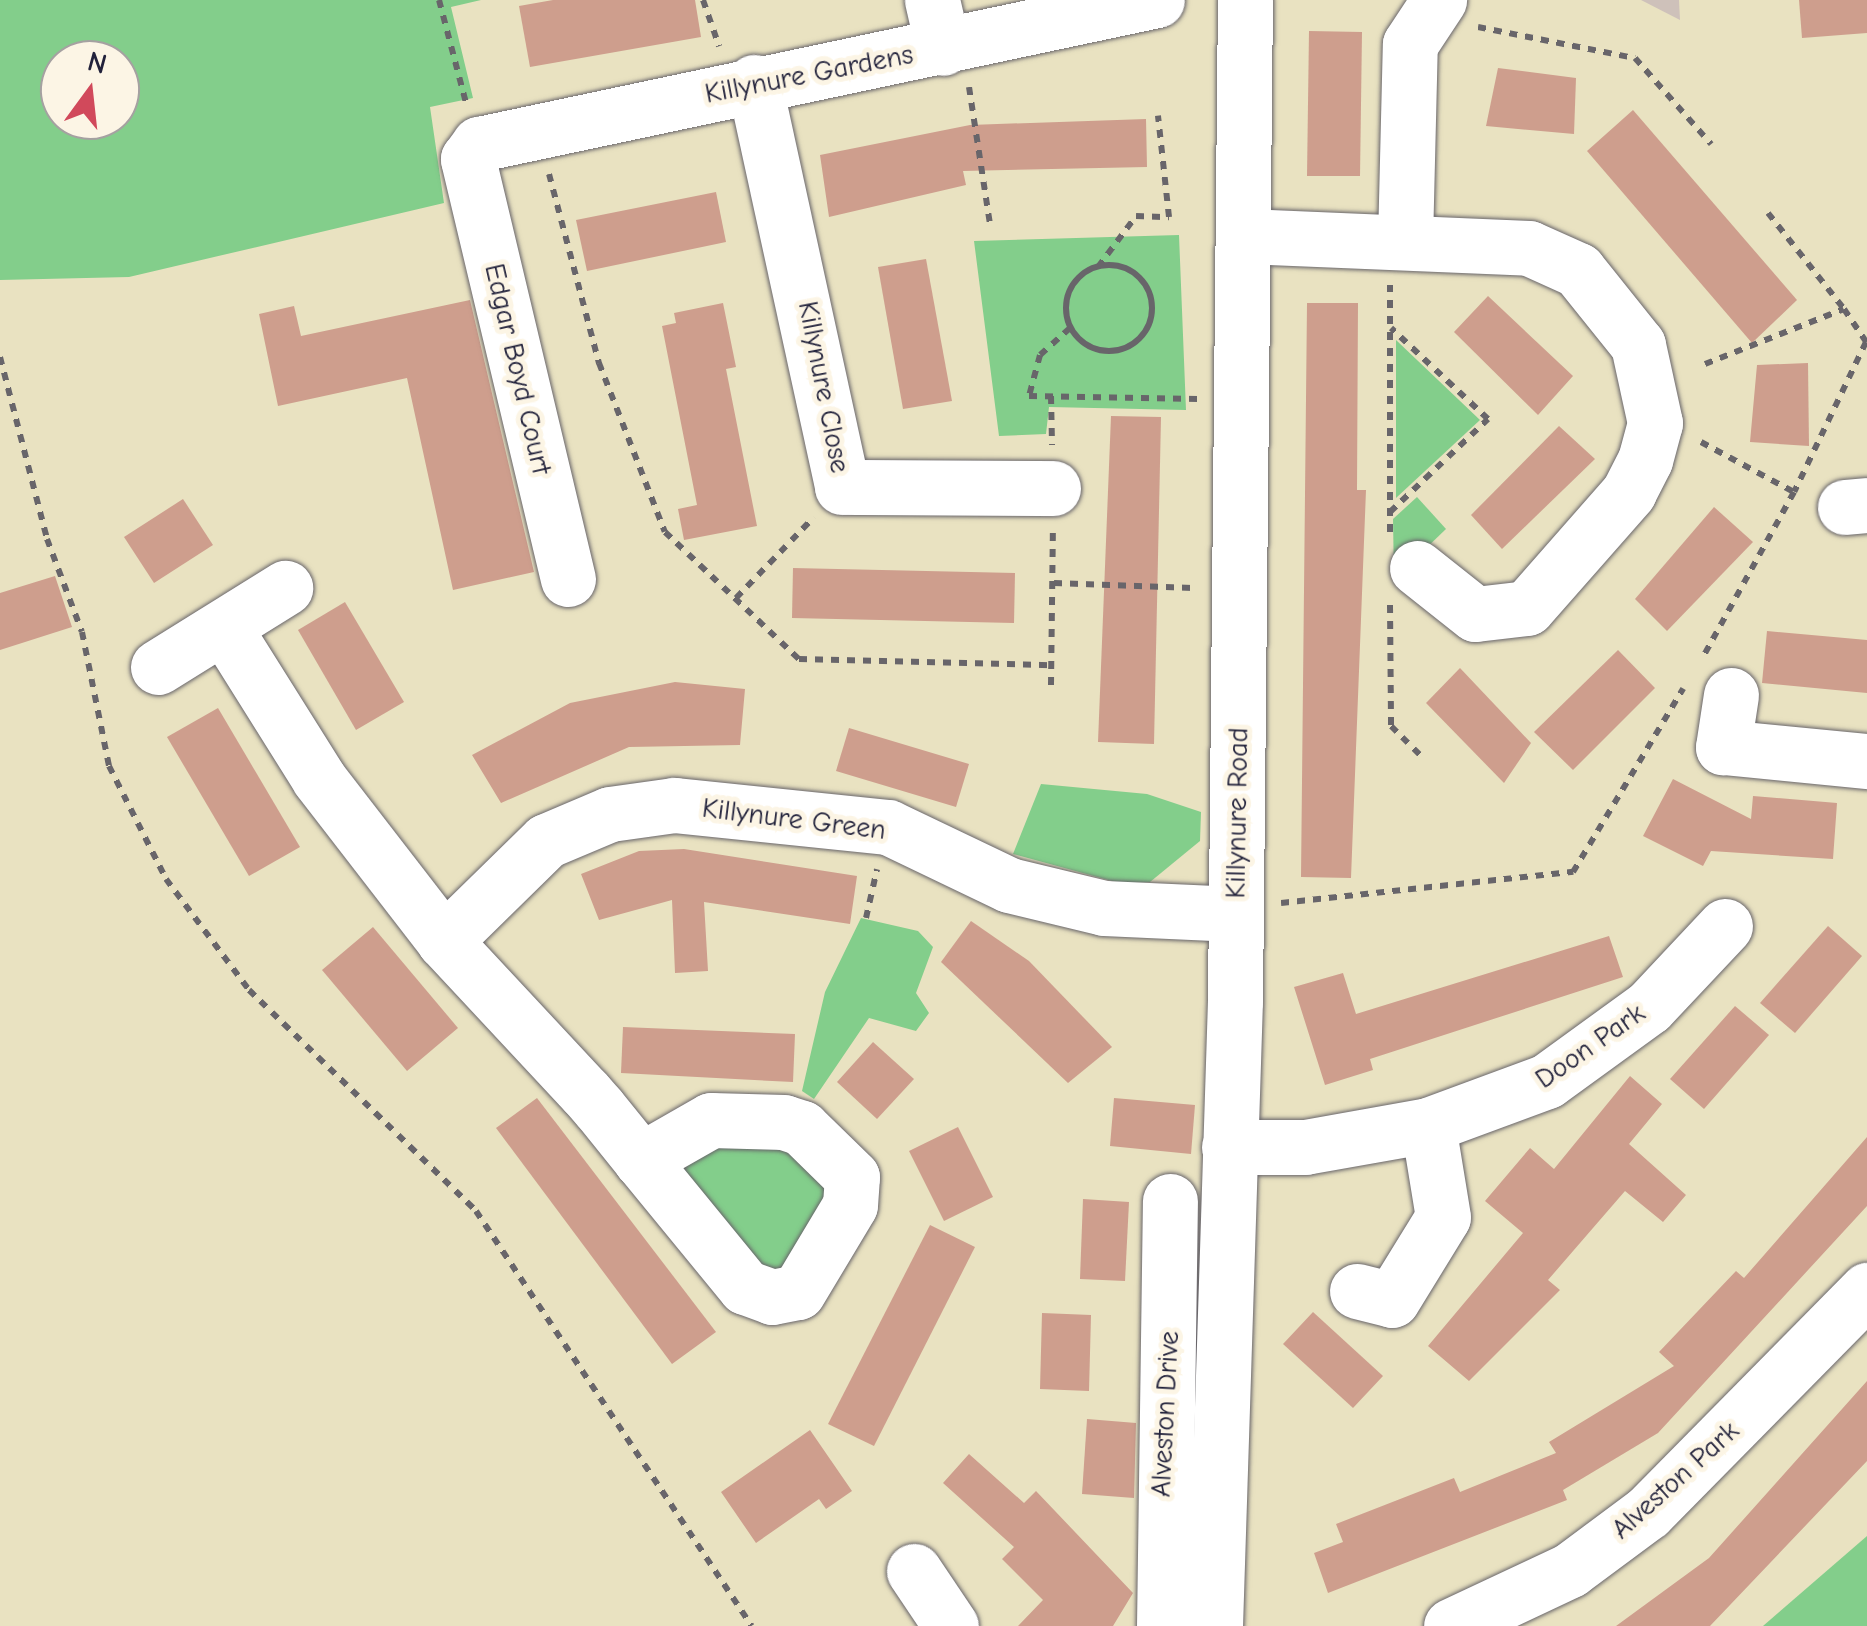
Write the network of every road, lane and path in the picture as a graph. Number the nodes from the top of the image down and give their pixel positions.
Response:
1 (440, 0) edge
2 (1157, 0) edge
3 (1246, 0) edge
4 (1458, 14) edge
5 (946, 31) edge
6 (754, 82) junction
7 (1158, 116) dead end
8 (542, 132) junction
9 (471, 138) junction
10 (1711, 144) dead end
11 (1768, 213) dead end
12 (990, 225) dead end
13 (1245, 236) junction
14 (1398, 259) junction
15 (1098, 267) junction
16 (1844, 309) junction
17 (1070, 328) junction
18 (1390, 328) junction
19 (0, 357) edge
20 (1705, 364) dead end
21 (1051, 396) junction
22 (1242, 400) junction
23 (1702, 442) dead end
24 (842, 487) junction
25 (1052, 488) junction
26 (1794, 492) junction
27 (1390, 512) junction
28 (1399, 570) junction
29 (568, 579) dead end
30 (1054, 583) junction
31 (285, 588) dead end
32 (1240, 589) junction
33 (736, 598) junction
34 (225, 629) junction
35 (1051, 665) junction
36 (158, 667) dead end
37 (1704, 682) junction
38 (1050, 685) dead end
39 (1424, 758) dead end
40 (1867, 761) edge
41 (881, 853) dead end
42 (1247, 910) junction
43 (866, 918) dead end
44 (1725, 926) dead end
45 (444, 940) junction
46 (1428, 1125) junction
47 (1229, 1147) junction
48 (642, 1160) dead end
49 (1170, 1201) dead end
50 (1867, 1290) edge
51 (1357, 1291) dead end
52 (914, 1570) dead end
53 (752, 1626) edge
54 (951, 1626) edge
55 (1164, 1626) edge
56 (1215, 1626) edge
57 (1451, 1626) edge

1 - 9 path
2 - 5 street, Killynure Gardens
3 - 13 street, Killynure Road
4 - 10 path
4 - 14 street
5 - 6 street, Killynure Gardens
5 - 12 path
6 - 8 street, Killynure Gardens
6 - 24 street, Killynure Close
7 - 15 path
8 - 9 street, Killynure Gardens
8 - 33 path
9 - 29 street, Edgar Boyd Court
11 - 16 path
13 - 14 street
13 - 22 street, Killynure Road
14 - 18 path
14 - 28 street
15 - 17 path
15 - 17 path
16 - 20 path
16 - 26 path
17 - 21 path
18 - 27 path
18 - 27 path
19 - 53 path
21 - 22 path
21 - 25 path
22 - 32 street, Killynure Road
23 - 26 path
24 - 25 street, Killynure Close
24 - 33 path
25 - 30 path
26 - 37 path
27 - 28 path
28 - 39 path
30 - 32 path
30 - 35 path
31 - 34 street
32 - 42 street, Killynure Road
33 - 35 path
34 - 36 street
34 - 45 street
35 - 38 path
37 - 40 street
37 - 42 path
41 - 43 path
42 - 45 street, Killynure Green
42 - 47 street, Killynure Road
44 - 46 street, Doon Park
45 - 48 street
46 - 47 street, Doon Park
46 - 51 street
47 - 56 street, Killynure Road
49 - 55 street, Alveston Drive
50 - 57 street, Alveston Park
52 - 54 street

